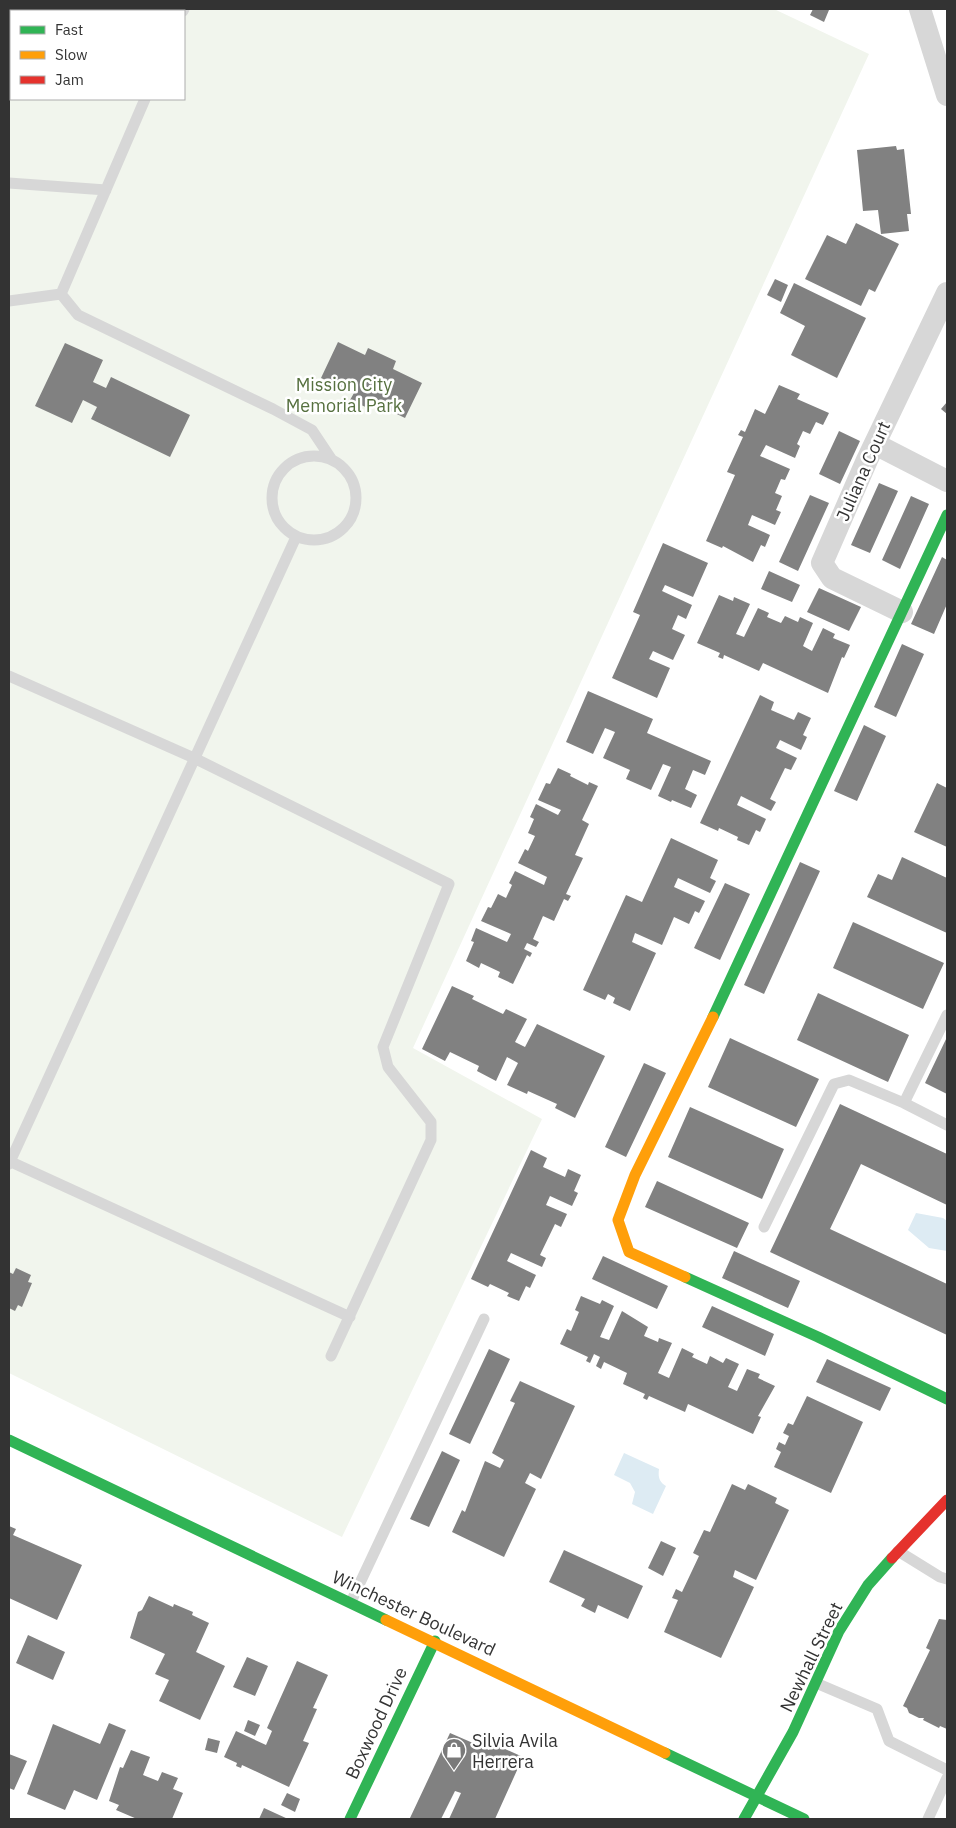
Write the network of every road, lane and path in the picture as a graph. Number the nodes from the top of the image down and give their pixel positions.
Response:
1 (920, 9) edge
2 (947, 95) edge
3 (145, 100) edge
4 (9, 183) edge
5 (106, 190) junction
6 (947, 293) edge
7 (60, 294) junction
8 (9, 301) edge
9 (875, 444) junction
10 (332, 460) junction
11 (947, 482) edge
12 (947, 515) edge
13 (296, 537) junction
14 (902, 612) junction
15 (9, 676) edge
16 (194, 758) junction
17 (947, 1015) edge
18 (904, 1103) junction
19 (947, 1125) edge
20 (9, 1162) edge
21 (764, 1227) dead end
22 (350, 1317) junction
23 (484, 1319) dead end
24 (332, 1356) dead end
25 (947, 1399) edge
26 (9, 1440) edge
27 (947, 1500) edge
28 (898, 1550) junction
29 (947, 1579) edge
30 (351, 1602) junction
31 (435, 1641) junction
32 (816, 1682) junction
33 (947, 1770) edge
34 (947, 1778) edge
35 (757, 1796) junction
36 (350, 1819) edge
37 (744, 1819) edge
38 (804, 1819) edge
39 (928, 1819) edge

1 - 2 street
3 - 5 lane
4 - 5 lane
5 - 7 lane
6 - 9 street, Juliana Court
7 - 8 lane
7 - 10 lane
9 - 11 street
9 - 14 street, Juliana Court
10 - 13 lane
10 - 13 lane
12 - 14 street
13 - 16 lane
14 - 25 street
15 - 16 lane
16 - 20 lane
16 - 22 lane
17 - 18 lane
18 - 19 lane
18 - 21 lane
20 - 22 lane
22 - 24 lane
23 - 30 lane
26 - 30 street, Winchester Boulevard
27 - 28 street, Newhall Street
28 - 29 lane
28 - 32 street, Newhall Street
30 - 31 street, Winchester Boulevard
31 - 35 street, Winchester Boulevard
31 - 36 street, Boxwood Drive
32 - 33 lane
32 - 35 street, Newhall Street
34 - 39 lane
35 - 37 street, Newhall Street
35 - 38 street, Winchester Boulevard

